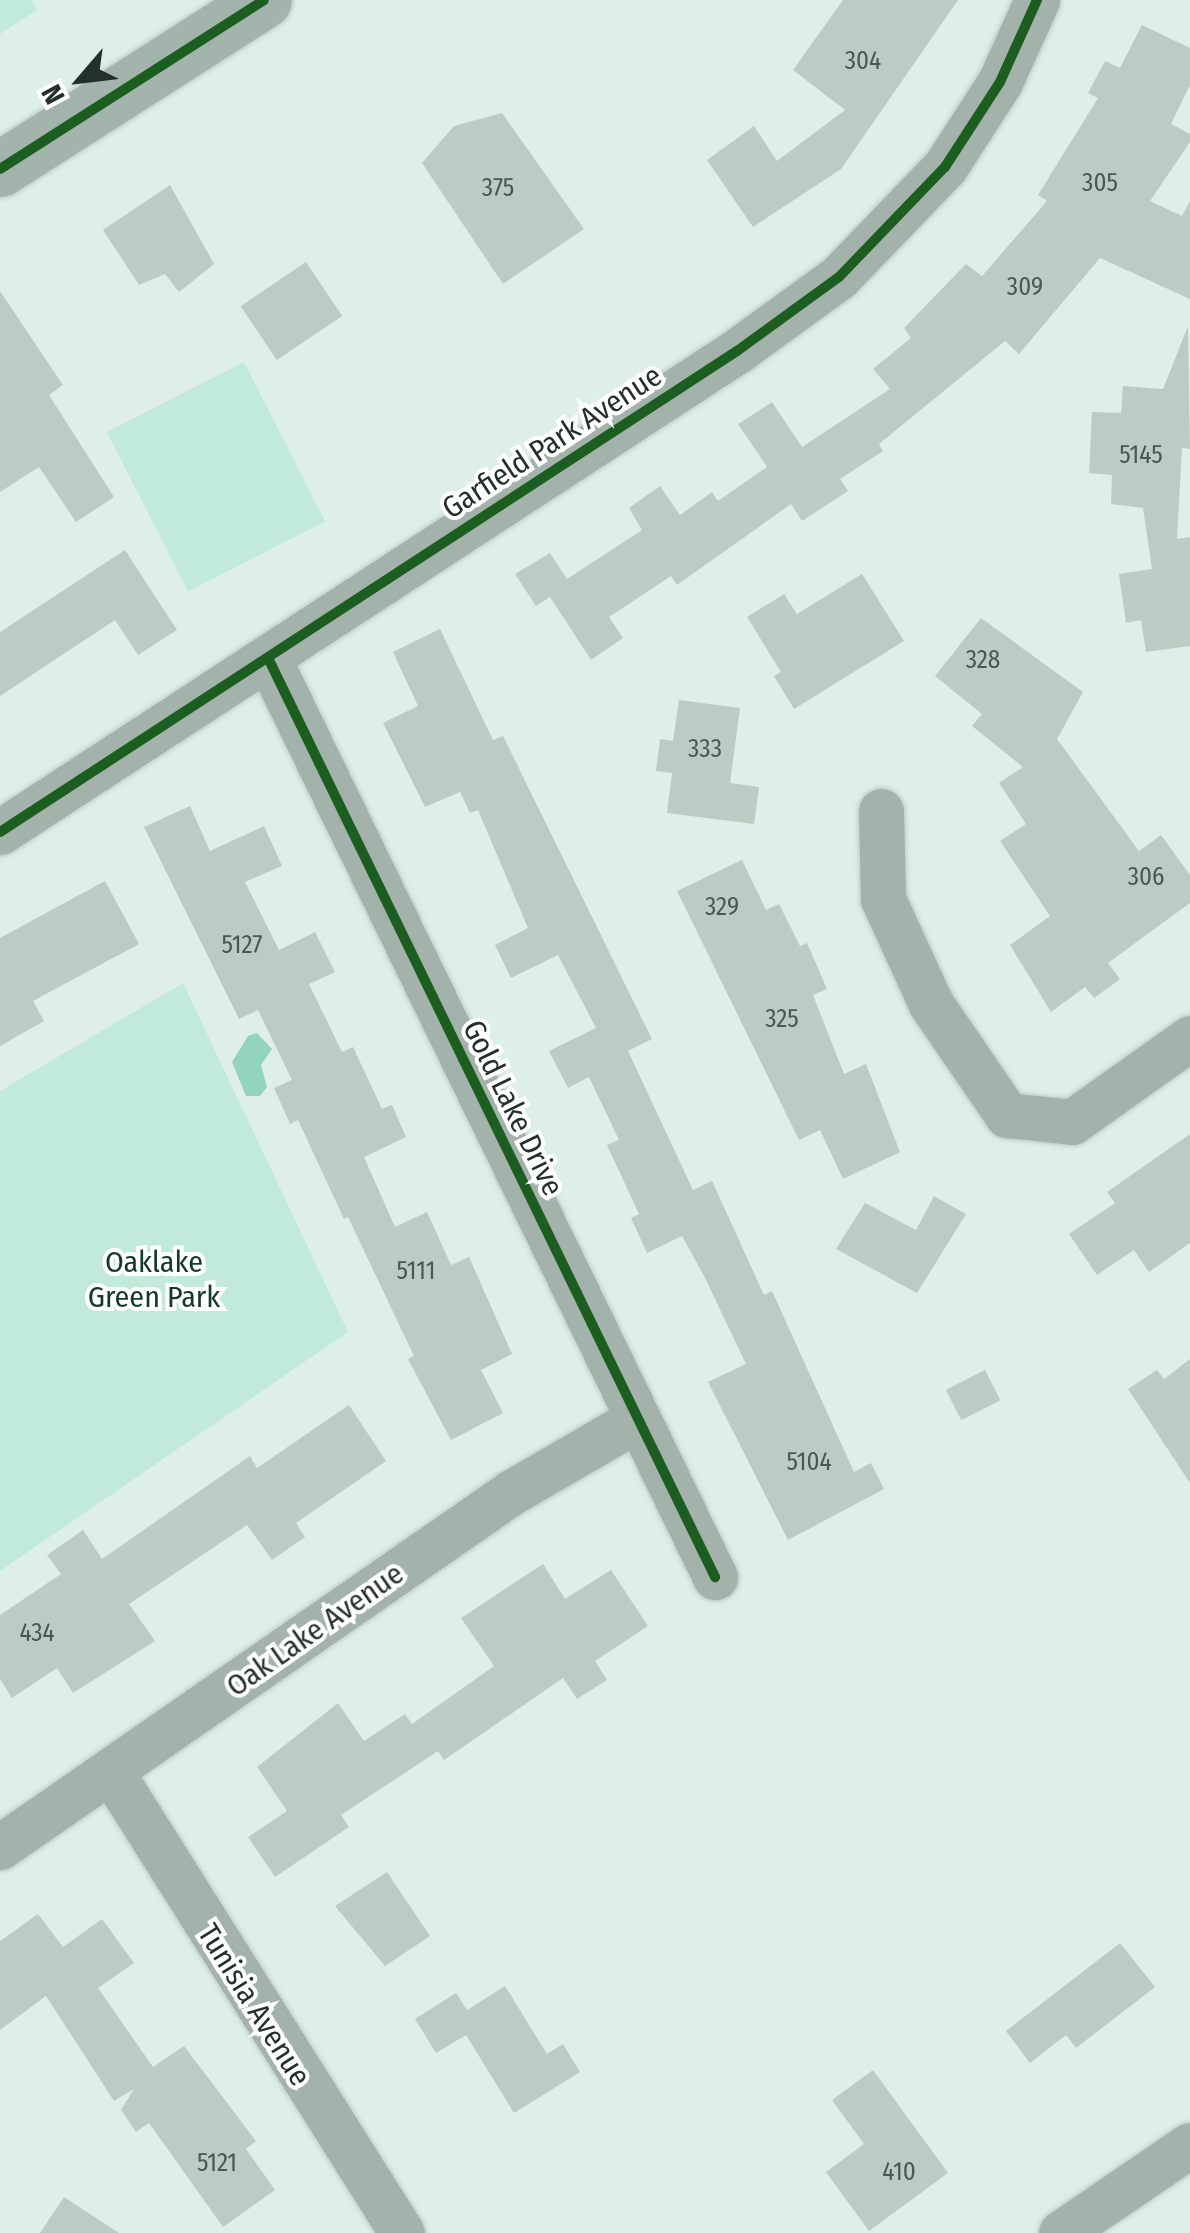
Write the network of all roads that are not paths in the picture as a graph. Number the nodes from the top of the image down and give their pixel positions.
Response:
1 (264, 0) edge
2 (1038, 0) edge
3 (0, 169) edge
4 (269, 660) junction
5 (881, 811) dead end
6 (0, 832) edge
7 (1190, 1038) edge
8 (636, 1420) junction
9 (714, 1577) dead end
10 (112, 1773) junction
11 (0, 1847) edge
12 (1190, 2146) edge
13 (402, 2233) edge
14 (1062, 2233) edge

1 - 3 main road
2 - 4 street, Garfield Park Avenue
4 - 6 street, Garfield Park Avenue
4 - 8 street, Gold Lake Drive
5 - 7 street
8 - 9 street, Gold Lake Drive
8 - 10 street, Oak Lake Avenue
10 - 11 street, Oak Lake Avenue
10 - 13 street, Tunisia Avenue
12 - 14 street

